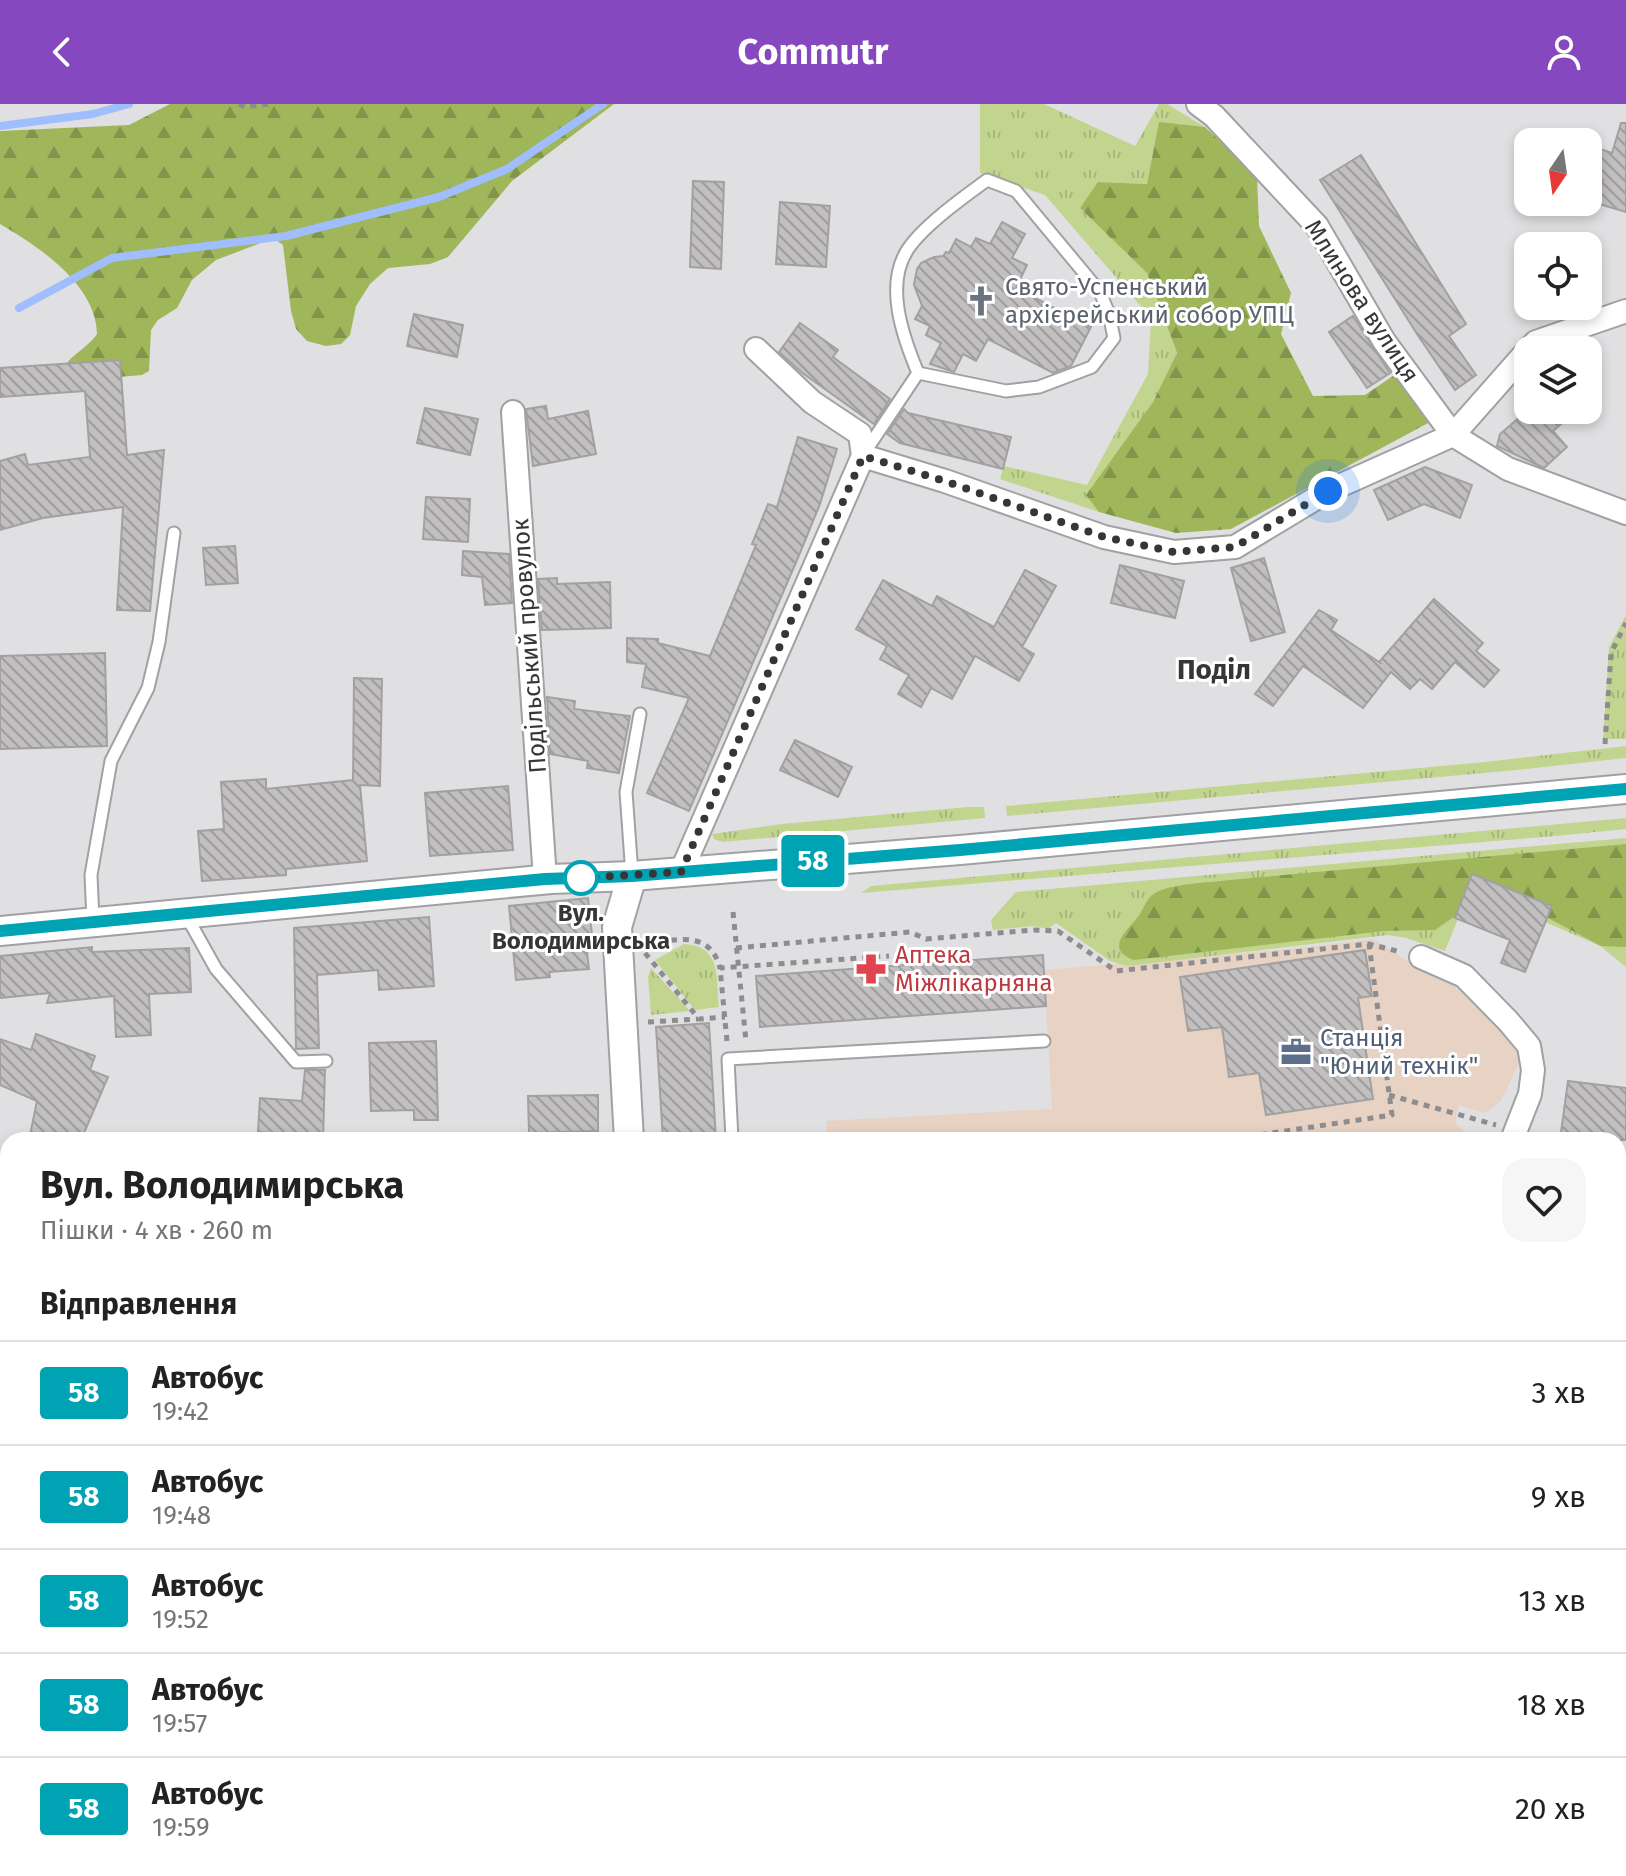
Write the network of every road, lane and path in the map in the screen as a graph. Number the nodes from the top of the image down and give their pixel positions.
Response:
1 (239, 104) edge
2 (268, 104) edge
3 (1198, 104) edge
4 (1626, 311) edge
5 (1553, 336) edge
6 (756, 349) dead end
7 (1514, 366) edge
8 (918, 373) junction
9 (513, 412) dead end
10 (1453, 435) junction
11 (863, 456) junction
12 (1624, 509) edge
13 (174, 533) dead end
14 (1626, 623) edge
15 (640, 714) dead end
16 (1605, 744) dead end
17 (1626, 789) edge
18 (681, 872) junction
19 (632, 876) junction
20 (545, 879) junction
21 (733, 912) dead end
22 (185, 913) junction
23 (93, 921) junction
24 (0, 931) edge
25 (647, 943) dead end
26 (1369, 944) junction
27 (736, 948) junction
28 (644, 952) dead end
29 (889, 956) dead end
30 (1421, 957) joint
31 (738, 967) junction
32 (720, 968) junction
33 (699, 1019) junction
34 (645, 1022) dead end
35 (1044, 1041) dead end
36 (748, 1058) junction
37 (326, 1061) dead end
38 (1389, 1095) junction
39 (629, 1132) edge
40 (732, 1132) edge
41 (1278, 1132) edge
42 (1505, 1132) edge
43 (1515, 1132) edge

1 - 2 path
3 - 10 street, Млинова вулиця
4 - 5 street
6 - 11 street
7 - 10 street
8 - 8 lane
8 - 11 lane
9 - 20 street, Подільський провулок
10 - 11 street
10 - 12 street, Млинова вулиця
11 - 18 street
13 - 23 lane
14 - 16 path
15 - 19 lane
17 - 18 street
18 - 19 street
19 - 20 street
19 - 39 street
20 - 22 street
21 - 27 path
22 - 23 street
22 - 37 lane
23 - 24 street
25 - 32 path
26 - 27 path
26 - 30 path
26 - 38 path
27 - 31 path
28 - 33 path
29 - 31 path
30 - 43 street
31 - 32 path
31 - 36 path
32 - 33 path
33 - 34 path
35 - 36 lane
36 - 40 lane
38 - 41 path
38 - 42 path

